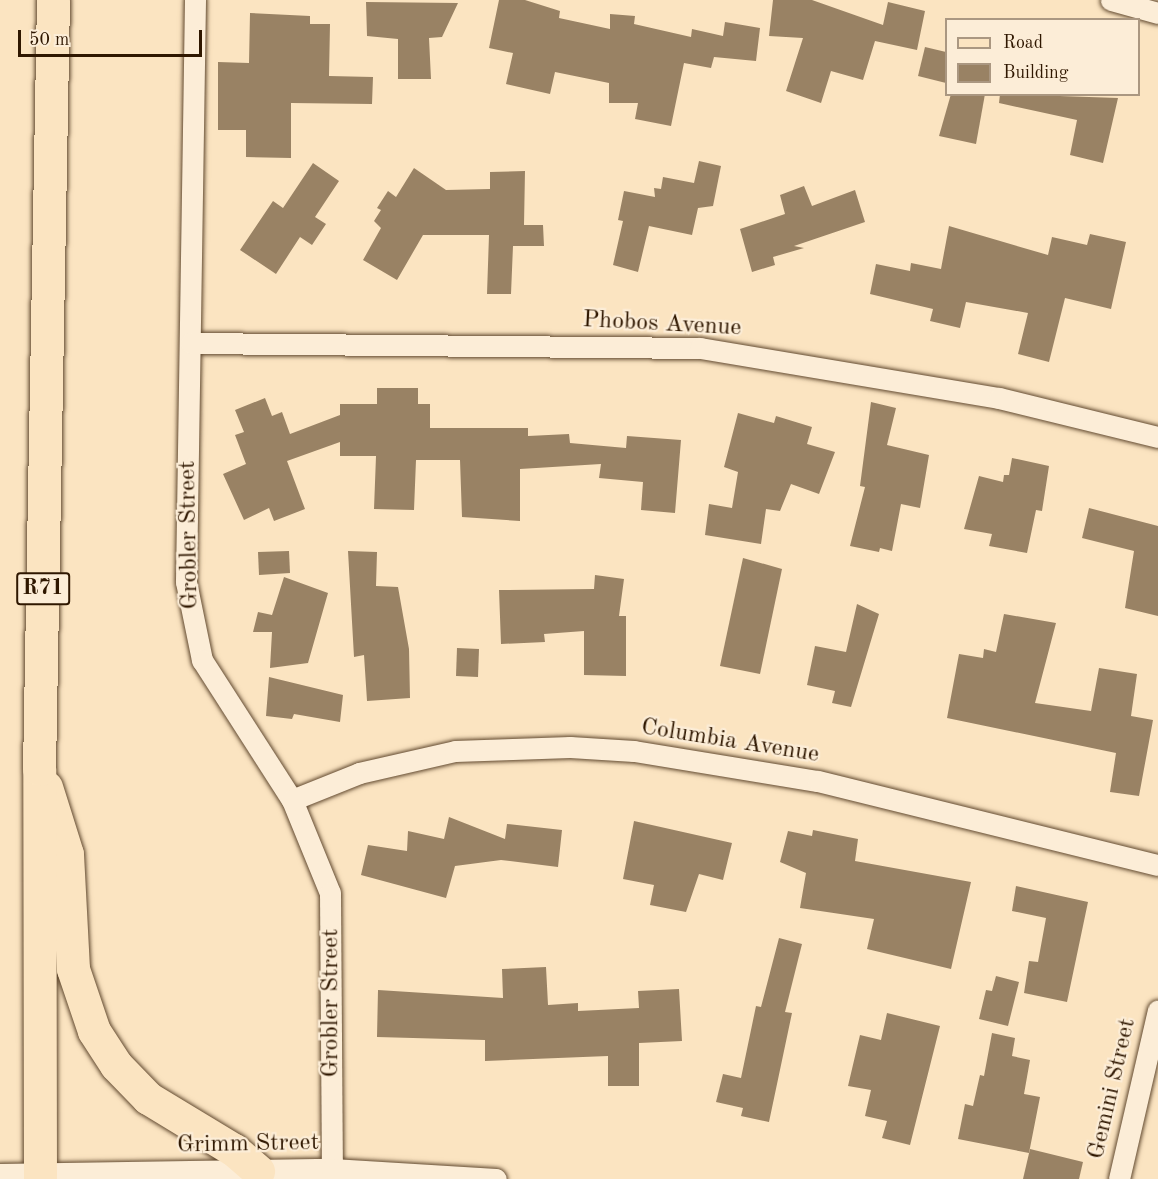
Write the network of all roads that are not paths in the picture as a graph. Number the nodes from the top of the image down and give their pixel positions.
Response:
1 (53, 0) edge
2 (195, 0) edge
3 (1111, 0) edge
4 (1158, 13) edge
5 (191, 343) junction
6 (1158, 437) edge
7 (39, 769) junction
8 (292, 800) junction
9 (1158, 865) edge
10 (1158, 1010) edge
11 (258, 1171) junction
12 (0, 1174) edge
13 (332, 1174) edge
14 (40, 1177) edge
15 (496, 1179) edge
16 (1119, 1179) edge

1 - 7 main road, R71
2 - 5 street, Grobler Street
3 - 4 street
5 - 6 street, Phobos Avenue
5 - 8 street, Grobler Street
7 - 11 main road
7 - 14 main road, R71
8 - 9 street, Columbia Avenue
8 - 13 street, Grobler Street
10 - 16 street, Gemini Street
11 - 13 street, Grimm Street
11 - 14 street, Grimm Street
12 - 14 street, Grimm Street
13 - 15 street, Grimm Street

